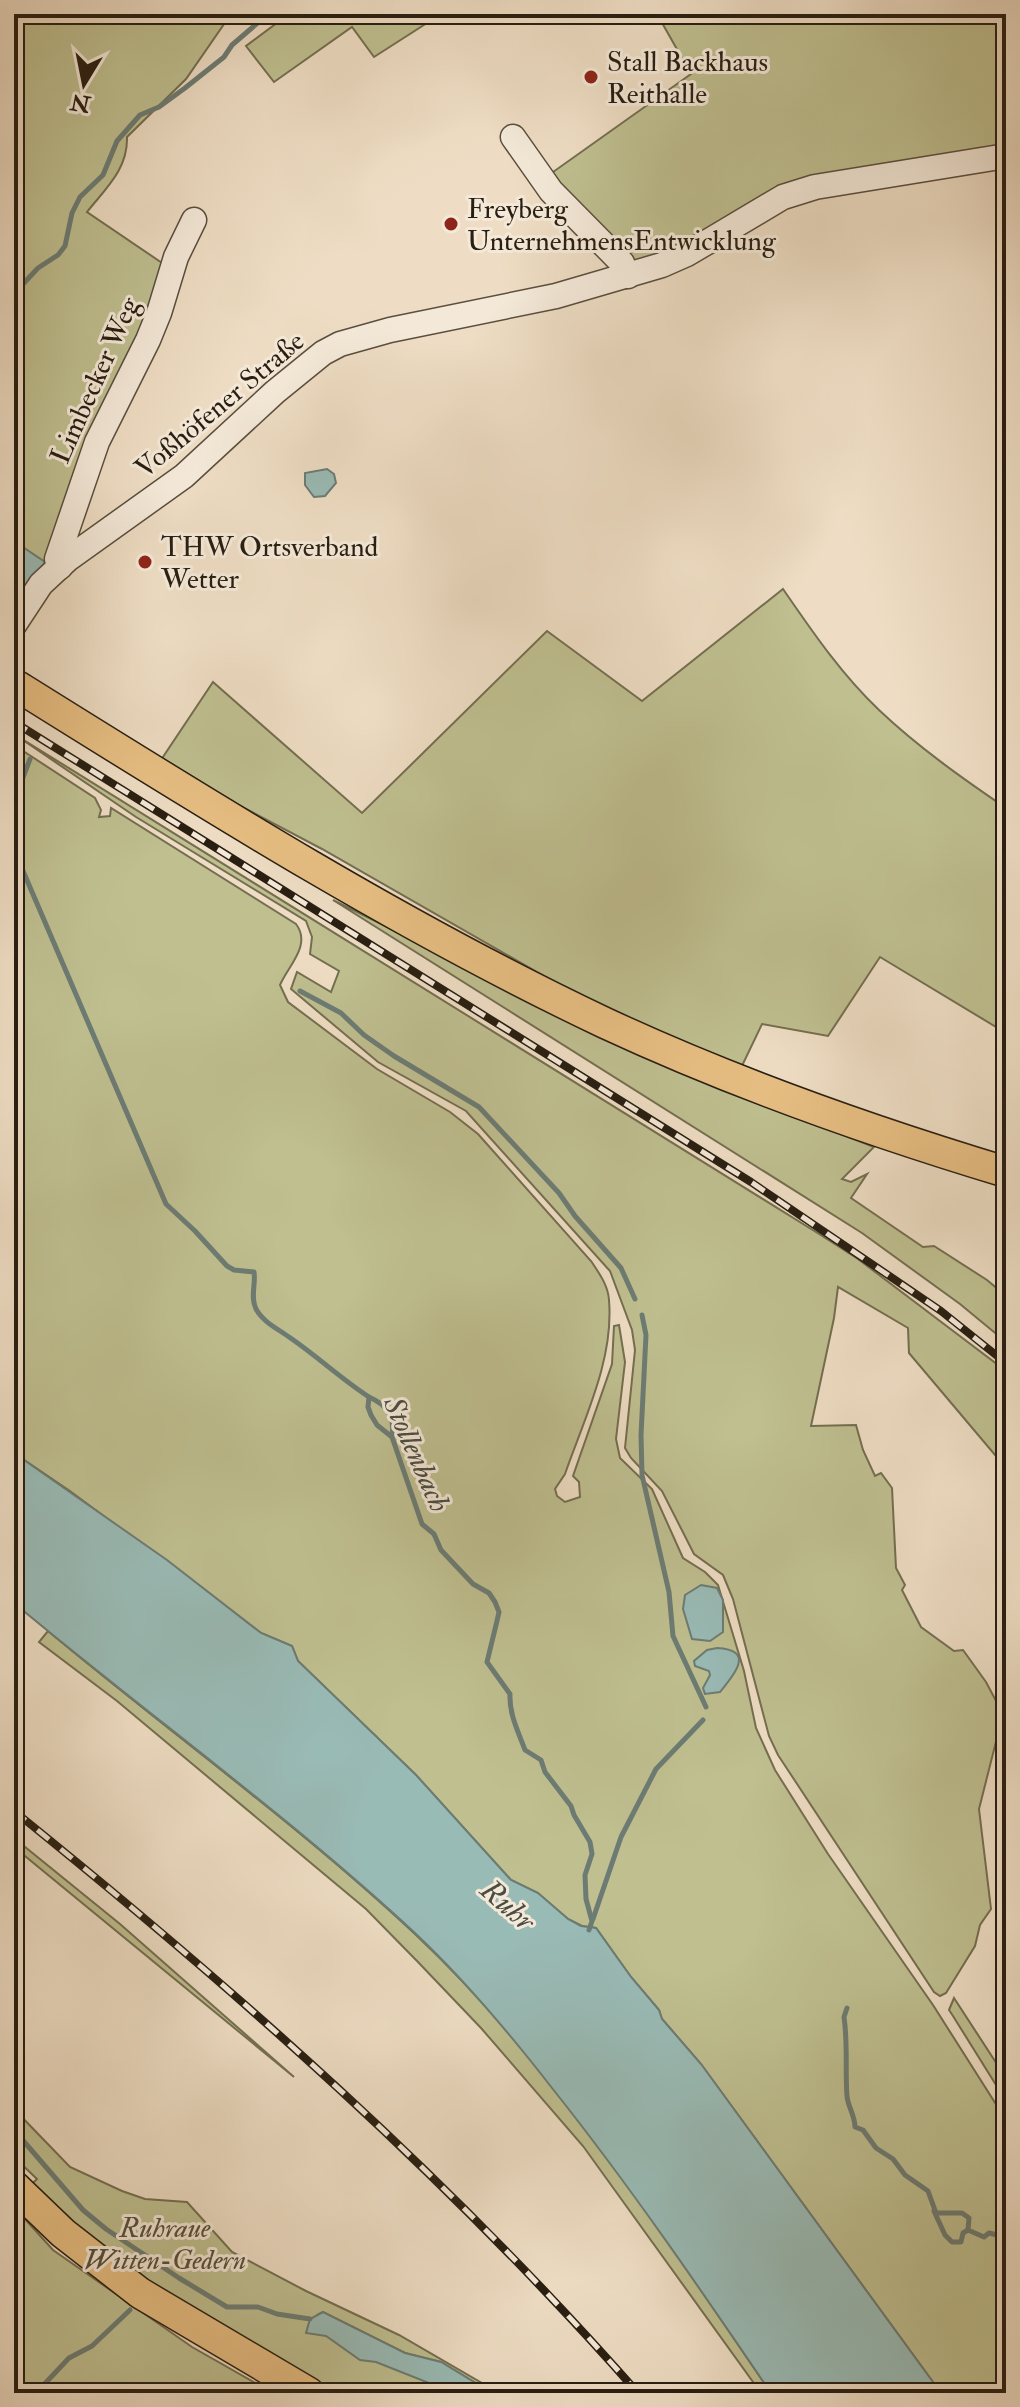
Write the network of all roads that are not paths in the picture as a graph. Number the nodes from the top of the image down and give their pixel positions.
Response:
1 (513, 137) dead end
2 (1006, 156) edge
3 (194, 220) dead end
4 (628, 276) junction
5 (60, 567) junction
6 (14, 625) edge
7 (14, 684) edge
8 (1006, 1172) edge
9 (14, 2186) edge
10 (309, 2393) edge

1 - 4 street
2 - 4 street, Voßhöfener Straße
3 - 5 street, Limbecker Weg
4 - 5 street, Voßhöfener Straße
5 - 6 street, Voßhöfener Straße
7 - 8 main road
9 - 10 main road

